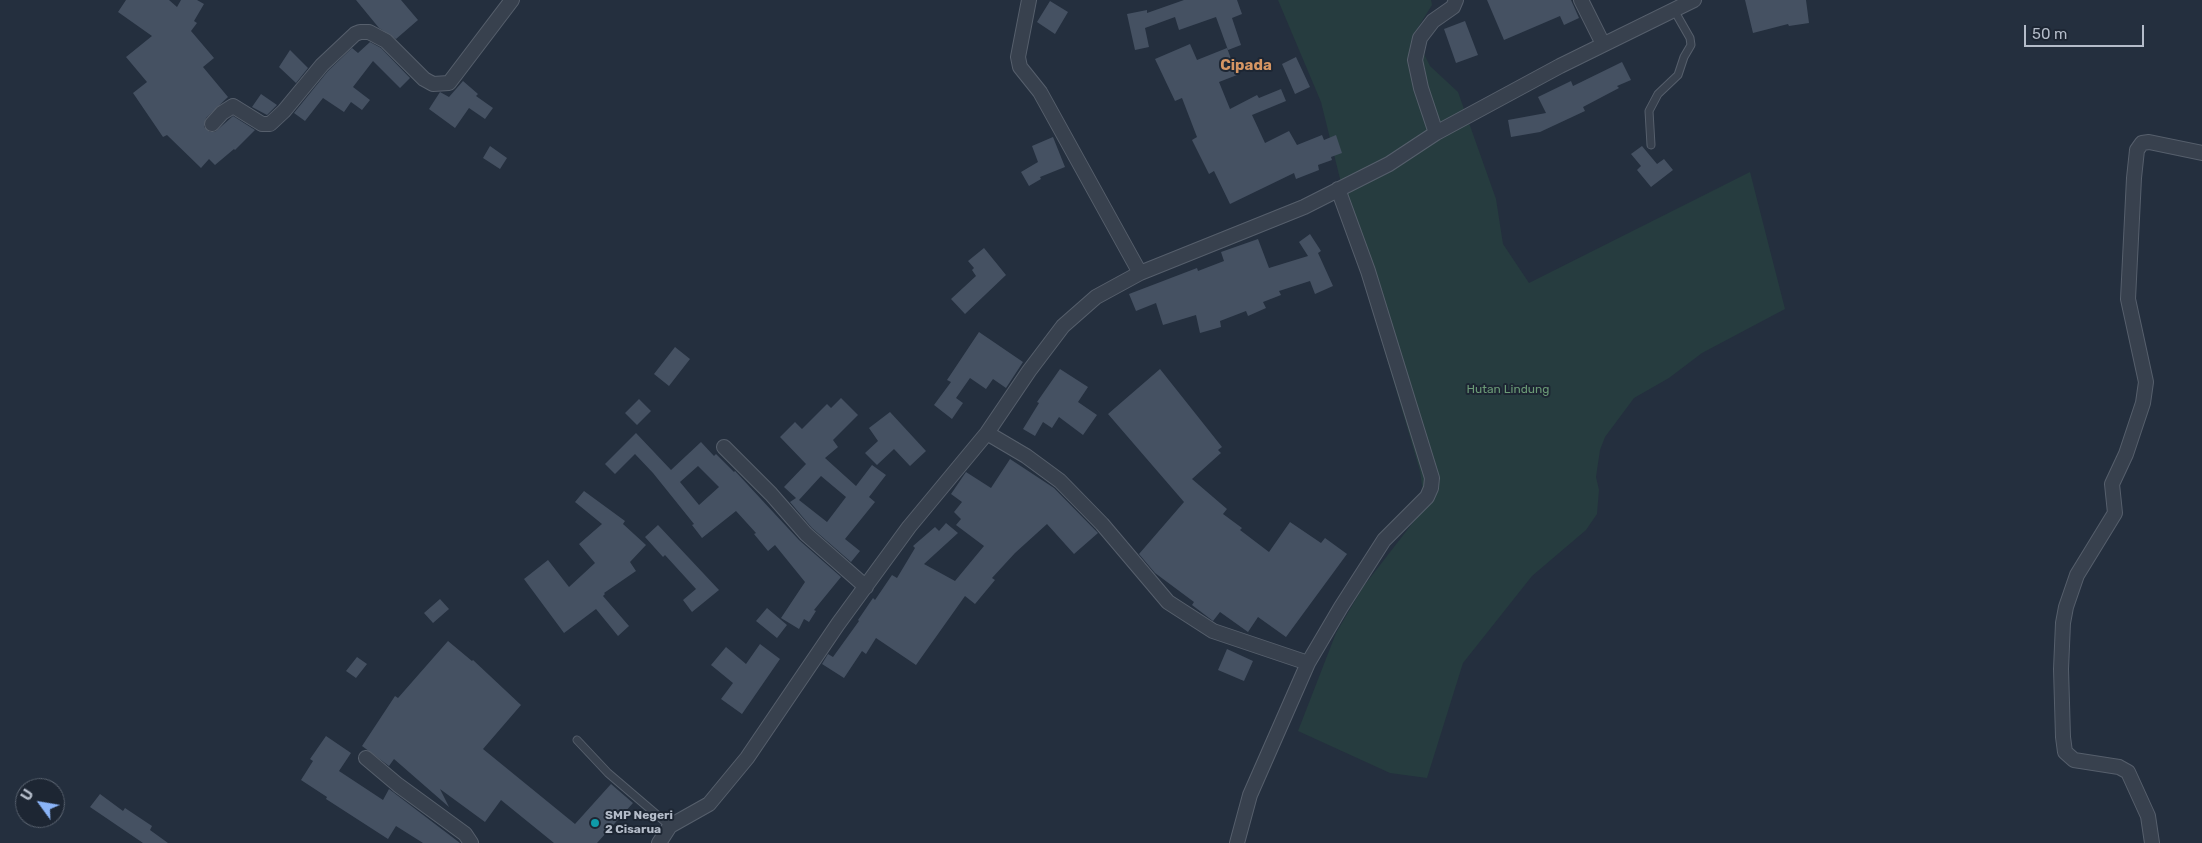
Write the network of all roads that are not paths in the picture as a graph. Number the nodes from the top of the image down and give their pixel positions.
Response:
1 (512, 0) edge
2 (1029, 0) edge
3 (1456, 0) edge
4 (1581, 0) edge
5 (1694, 0) edge
6 (1674, 10) junction
7 (1603, 44) junction
8 (212, 124) dead end
9 (1436, 133) junction
10 (1651, 145) dead end
11 (2202, 153) edge
12 (1338, 189) junction
13 (1140, 273) junction
14 (987, 432) junction
15 (724, 447) dead end
16 (866, 587) junction
17 (1308, 663) junction
18 (577, 740) dead end
19 (366, 758) dead end
20 (670, 826) junction
21 (471, 843) edge
22 (659, 843) edge
23 (1237, 843) edge
24 (2152, 843) edge

1 - 8 street
2 - 13 street
3 - 9 street
4 - 7 street
5 - 6 street
6 - 7 street
6 - 10 lane
7 - 9 street
9 - 12 street
11 - 24 street
12 - 13 street
12 - 17 street
13 - 14 street
14 - 16 street
14 - 17 street
15 - 16 street
16 - 20 street
17 - 23 street
18 - 20 lane
19 - 21 street
20 - 22 street

